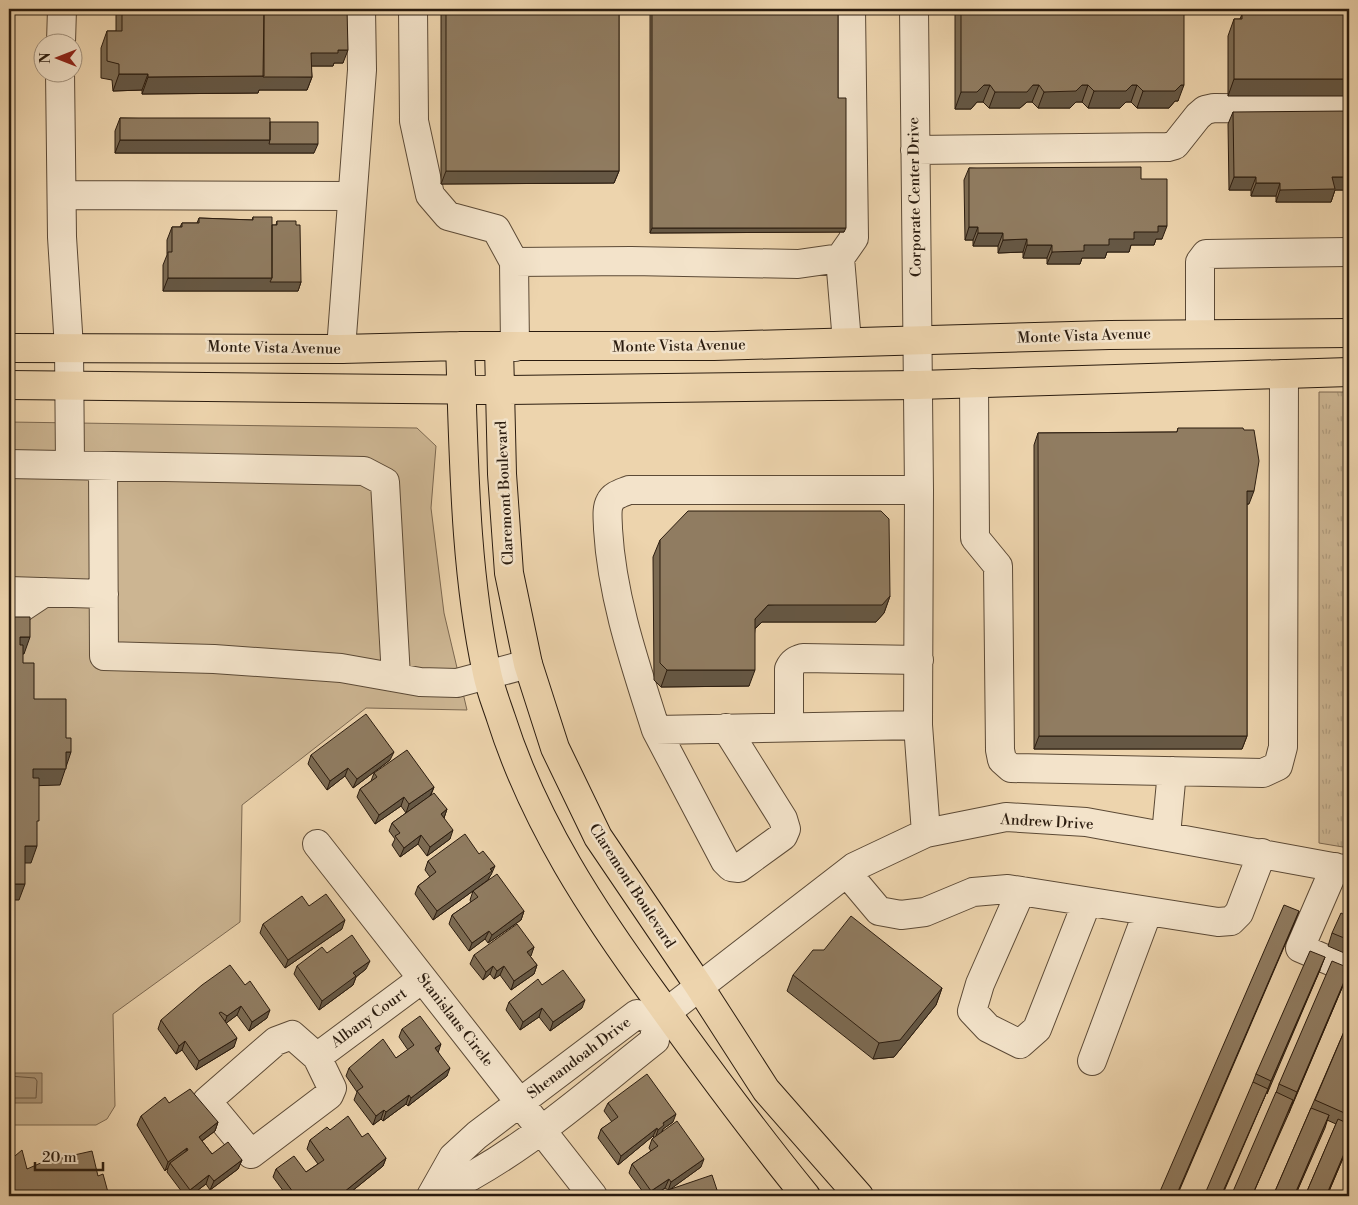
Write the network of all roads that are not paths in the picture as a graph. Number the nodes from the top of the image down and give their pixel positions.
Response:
1 (62, 9) edge
2 (361, 9) edge
3 (414, 9) edge
4 (851, 9) edge
5 (914, 9) edge
6 (61, 32) edge
7 (60, 82) edge
8 (1349, 109) edge
9 (914, 150) junction
10 (62, 195) junction
11 (351, 196) junction
12 (1349, 252) edge
13 (840, 258) junction
14 (514, 262) junction
15 (1349, 333) edge
16 (1200, 334) junction
17 (916, 340) junction
18 (847, 342) junction
19 (460, 346) junction
20 (507, 347) junction
21 (9, 348) edge
22 (69, 348) junction
23 (341, 349) junction
24 (1349, 372) edge
25 (1284, 374) junction
26 (974, 383) junction
27 (9, 385) edge
28 (918, 385) junction
29 (70, 386) junction
30 (462, 389) junction
31 (500, 390) junction
32 (9, 464) edge
33 (70, 465) junction
34 (104, 466) junction
35 (919, 490) junction
36 (9, 591) edge
37 (46, 592) junction
38 (104, 594) junction
39 (9, 616) edge
40 (919, 660) junction
41 (528, 664) junction
42 (487, 675) junction
43 (396, 677) junction
44 (918, 725) junction
45 (789, 727) junction
46 (726, 728) junction
47 (656, 730) junction
48 (1172, 771) junction
49 (926, 833) junction
50 (1166, 835) junction
51 (317, 844) dead end
52 (1262, 853) junction
53 (1342, 868) edge
54 (847, 873) junction
55 (1021, 891) junction
56 (1087, 902) junction
57 (1148, 911) junction
58 (1349, 969) edge
59 (422, 979) junction
60 (699, 986) junction
61 (660, 1016) junction
62 (317, 1057) junction
63 (1092, 1061) dead end
64 (519, 1103) junction
65 (541, 1131) junction
66 (432, 1196) edge
67 (593, 1196) edge
68 (806, 1196) edge
69 (859, 1196) edge

1 - 6 street
2 - 11 street
3 - 14 street
4 - 13 street
5 - 9 street, Corporate Center Drive
7 - 10 street
8 - 9 street
9 - 17 street, Corporate Center Drive
10 - 11 street
10 - 22 street
11 - 23 street
12 - 16 street
13 - 14 street
13 - 18 street
14 - 20 street
15 - 16 main road, Monte Vista Avenue
16 - 17 main road, Monte Vista Avenue
17 - 18 main road, Monte Vista Avenue
17 - 28 street, Corporate Center Drive
18 - 20 main road, Monte Vista Avenue
19 - 20 main road, Monte Vista Avenue
19 - 23 main road, Monte Vista Avenue
19 - 30 main road
20 - 31 main road, Claremont Boulevard
21 - 22 main road, Monte Vista Avenue
22 - 23 main road, Monte Vista Avenue
22 - 29 street
24 - 25 main road
25 - 26 main road
25 - 48 street
26 - 28 main road
26 - 48 street
27 - 29 main road
28 - 31 main road
28 - 35 street, Corporate Center Drive
29 - 30 main road
29 - 33 street
30 - 31 main road
30 - 42 main road
31 - 41 main road, Claremont Boulevard
32 - 33 street
33 - 34 street
34 - 38 street
34 - 43 street
35 - 40 street, Corporate Center Drive
35 - 47 street
36 - 37 street
37 - 38 street
37 - 39 street
38 - 43 street
40 - 44 street, Corporate Center Drive
40 - 45 street
41 - 42 street
41 - 60 main road, Claremont Boulevard
42 - 43 street
42 - 61 main road
44 - 45 street
44 - 49 street, Corporate Center Drive
45 - 46 street
46 - 47 street
46 - 47 street
48 - 50 street
49 - 50 street, Andrew Drive
49 - 54 street, Andrew Drive
50 - 52 street, Andrew Drive
51 - 59 street, Stanislaus Circle
52 - 53 street, Andrew Drive
52 - 57 street
53 - 58 street
54 - 55 street
54 - 60 street, Andrew Drive
55 - 56 street
55 - 56 street
56 - 57 street
57 - 63 street
59 - 62 street, Albany Court
59 - 64 street, Stanislaus Circle
60 - 61 street, Andrew Drive
60 - 69 main road, Claremont Boulevard
61 - 64 street, Shenandoah Drive
61 - 65 street, Shenandoah Drive
61 - 68 main road
62 - 62 street, Albany Court
64 - 65 street, Stanislaus Circle
64 - 66 street, Shenandoah Drive
65 - 66 street, Shenandoah Drive
65 - 67 street, Stanislaus Circle

